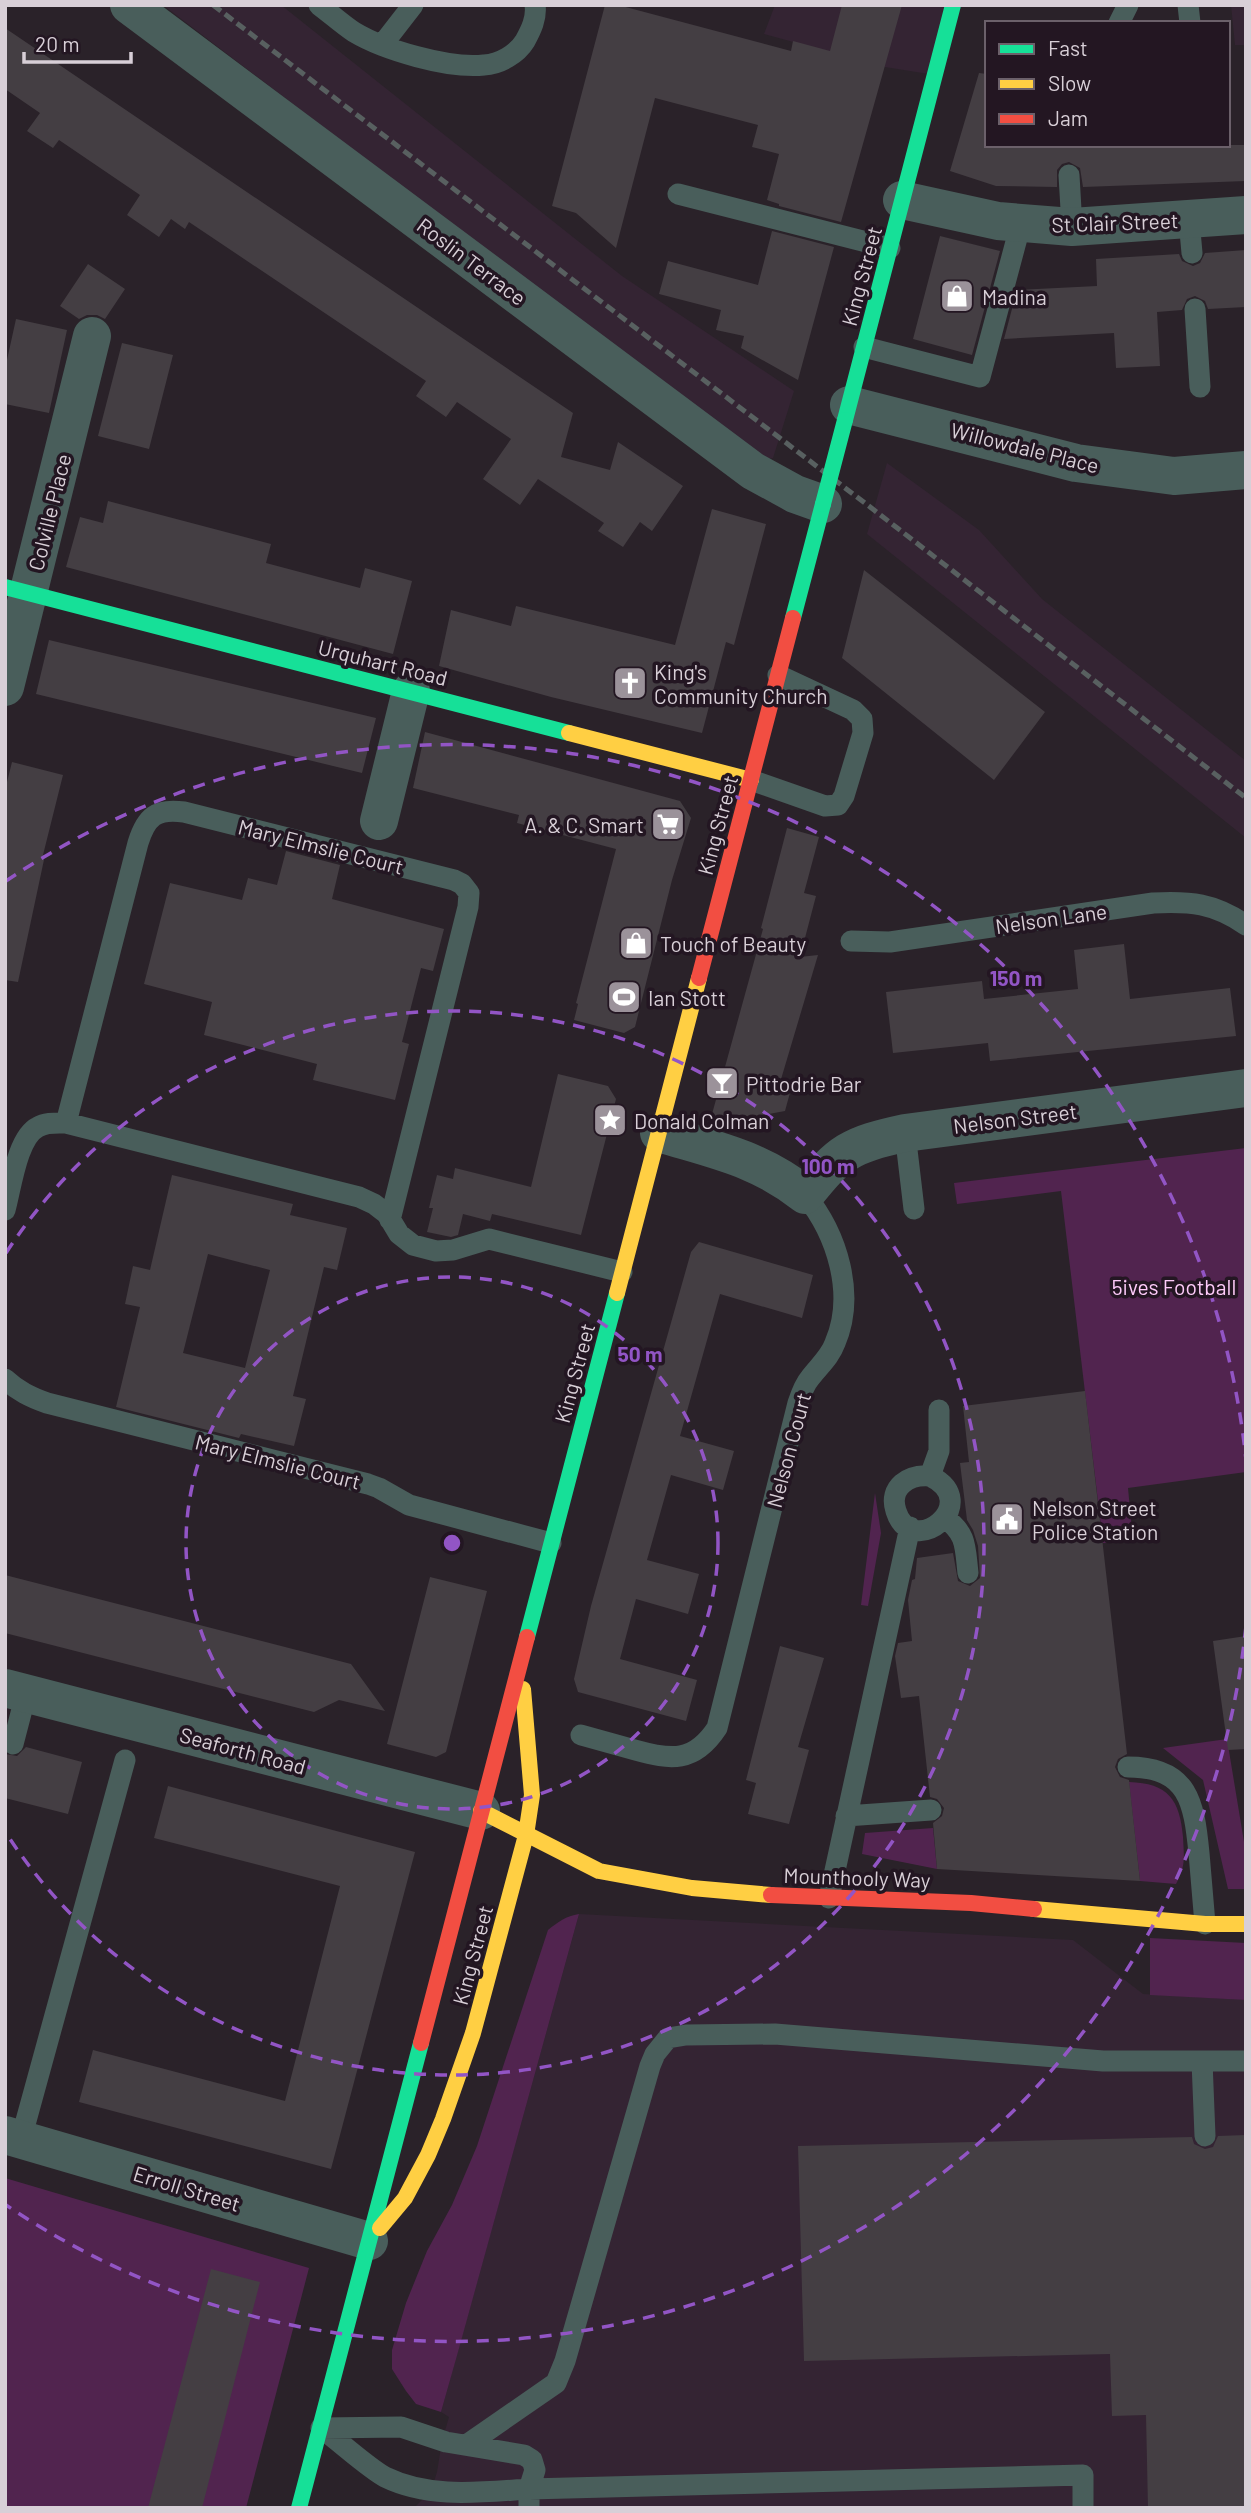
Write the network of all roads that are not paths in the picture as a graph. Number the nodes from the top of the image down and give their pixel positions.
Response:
1 (129, 5) edge
2 (319, 5) edge
3 (412, 5) edge
4 (536, 5) edge
5 (953, 5) edge
6 (1128, 5) edge
7 (1120, 21) edge
8 (382, 44) junction
9 (1069, 176) dead end
10 (678, 194) dead end
11 (902, 200) junction
12 (1246, 215) edge
13 (1021, 223) junction
14 (1072, 228) junction
15 (890, 248) junction
16 (1195, 309) dead end
17 (92, 336) dead end
18 (864, 347) junction
19 (1200, 387) dead end
20 (847, 413) junction
21 (1246, 470) edge
22 (823, 504) junction
23 (17, 590) edge
24 (778, 675) junction
25 (5, 687) edge
26 (411, 691) junction
27 (751, 780) junction
28 (379, 821) dead end
29 (1246, 925) edge
30 (851, 941) dead end
31 (1246, 1088) edge
32 (66, 1123) junction
33 (659, 1133) junction
34 (905, 1133) junction
35 (805, 1195) junction
36 (914, 1209) dead end
37 (5, 1210) edge
38 (390, 1220) junction
39 (622, 1272) junction
40 (5, 1379) edge
41 (939, 1410) dead end
42 (930, 1476) junction
43 (945, 1518) junction
44 (910, 1527) junction
45 (551, 1543) junction
46 (968, 1573) dead end
47 (522, 1655) junction
48 (15, 1691) edge
49 (581, 1735) dead end
50 (13, 1744) dead end
51 (125, 1759) dead end
52 (1128, 1767) dead end
53 (931, 1810) dead end
54 (481, 1811) junction
55 (846, 1816) junction
56 (526, 1835) junction
57 (830, 1898) junction
58 (1205, 1924) junction
59 (1246, 1924) edge
60 (1246, 2060) edge
61 (1202, 2061) junction
62 (1205, 2136) dead end
63 (13, 2137) edge
64 (369, 2241) junction
65 (321, 2428) junction
66 (468, 2444) junction
67 (529, 2498) edge
68 (299, 2508) edge
69 (1083, 2508) edge

1 - 22 street, Roslin Terrace
2 - 8 lane
3 - 8 lane
4 - 8 lane
5 - 11 main road, King Street
6 - 7 lane
9 - 14 lane
10 - 15 lane
11 - 13 street, St Clair Street
11 - 15 main road, King Street
12 - 14 street, St Clair Street
13 - 14 street, St Clair Street
13 - 18 lane
15 - 18 main road, King Street
16 - 19 lane
17 - 23 street, Colville Place
18 - 20 main road, King Street
20 - 21 street, Willowdale Place
20 - 22 main road, King Street, bridge
22 - 24 main road, King Street
23 - 25 street, Colville Place
23 - 26 main road, Urquhart Road
24 - 27 main road, King Street
24 - 27 lane
26 - 27 main road, Urquhart Road
26 - 28 street
27 - 33 main road, King Street
29 - 30 lane, Nelson Lane
31 - 34 street, Nelson Street
32 - 37 lane
32 - 38 lane
32 - 38 lane, Mary Elmslie Court
33 - 35 street, Nelson Court
33 - 39 main road, King Street
34 - 35 street, Nelson Street
34 - 36 lane
35 - 49 lane, Nelson Court
38 - 39 lane
39 - 45 main road, King Street
40 - 45 lane, Mary Elmslie Court
41 - 42 lane
42 - 43 lane
42 - 44 lane
43 - 44 lane
43 - 46 lane
44 - 55 lane
45 - 47 main road, King Street
47 - 54 main road, King Street
47 - 56 main road, King Street
48 - 50 lane
48 - 54 street, Seaforth Road
51 - 63 lane
52 - 58 lane
53 - 55 lane
54 - 56 main road, Mounthooly Way
54 - 64 main road, King Street
55 - 57 lane
56 - 57 main road, Mounthooly Way
56 - 64 main road, King Street
57 - 58 main road, Mounthooly Way
58 - 59 main road, Mounthooly Way
60 - 61 lane
61 - 62 lane
61 - 66 lane
63 - 64 street, Erroll Street
64 - 65 main road, King Street
65 - 66 lane
65 - 67 lane
65 - 68 main road, King Street
66 - 67 lane
67 - 69 lane

